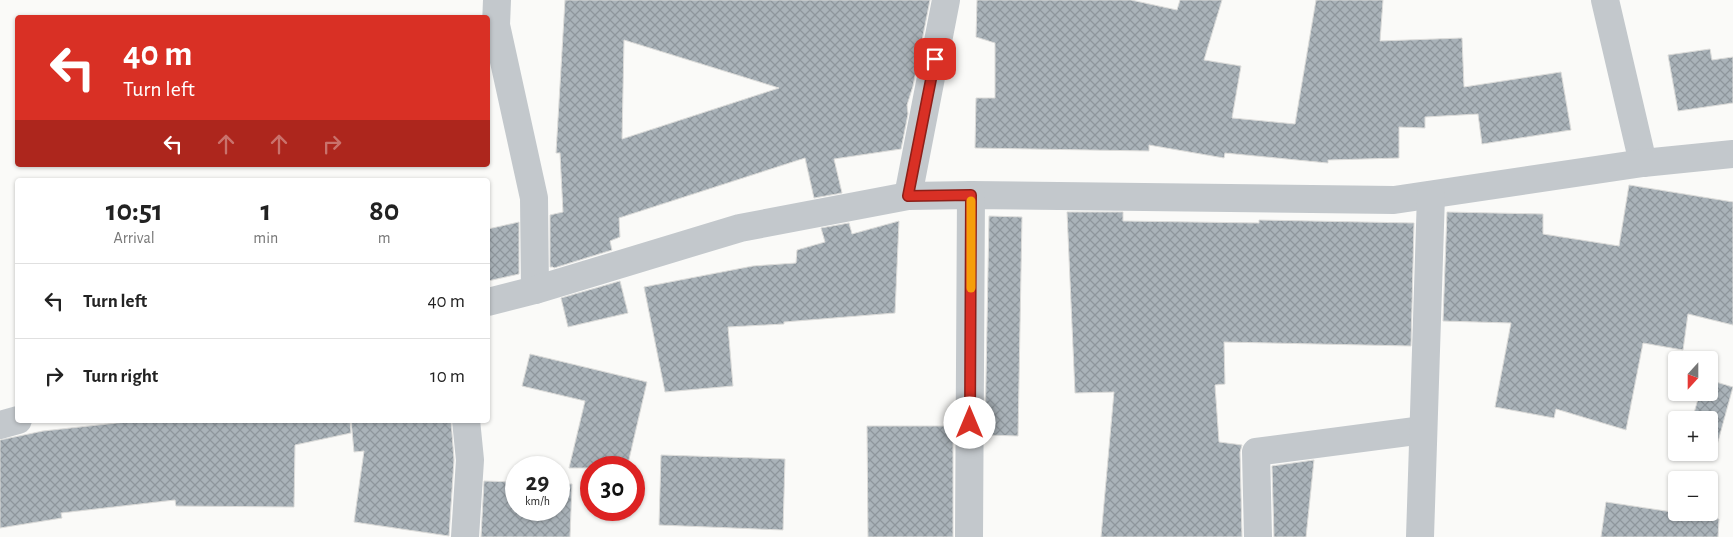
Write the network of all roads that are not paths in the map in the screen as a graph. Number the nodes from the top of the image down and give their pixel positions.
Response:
1 (497, 0) edge
2 (946, 0) edge
3 (1605, 0) edge
4 (1733, 154) edge
5 (1643, 164) junction
6 (971, 195) junction
7 (1431, 195) junction
8 (908, 196) junction
9 (535, 290) junction
10 (490, 301) edge
11 (15, 421) edge
12 (466, 423) edge
13 (0, 425) edge
14 (1423, 430) junction
15 (465, 537) edge
16 (969, 537) edge
17 (1258, 537) edge
18 (1420, 537) edge

1 - 9 street
2 - 8 street
3 - 5 street
4 - 5 street
5 - 7 street
6 - 7 street
6 - 8 street
6 - 16 street
7 - 14 street
8 - 9 street
9 - 10 street
11 - 13 street
12 - 15 street
14 - 17 street
14 - 18 street

